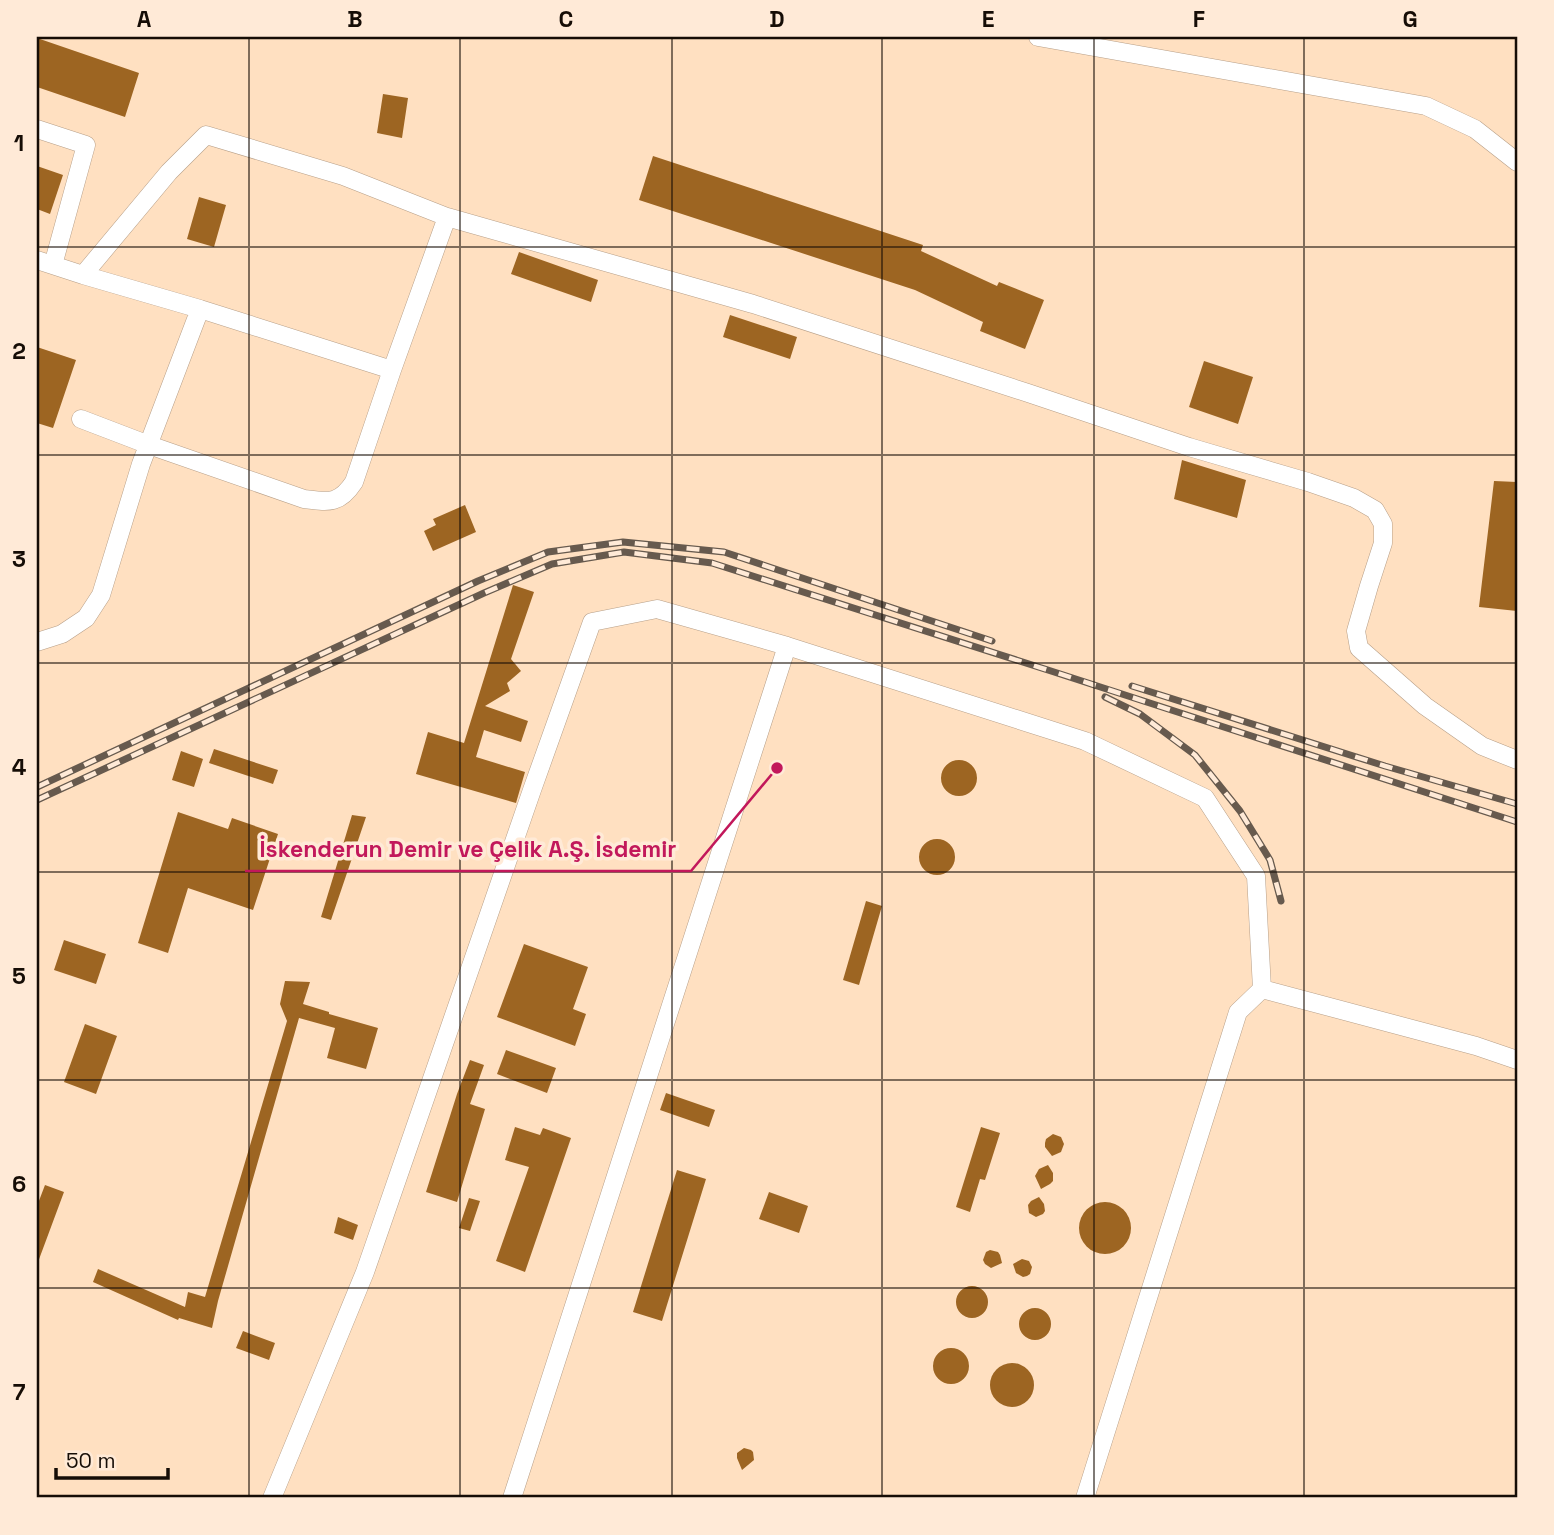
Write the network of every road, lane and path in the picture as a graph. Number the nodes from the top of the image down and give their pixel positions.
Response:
1 (1038, 37) edge
2 (37, 129) edge
3 (1517, 162) edge
4 (447, 217) junction
5 (45, 262) edge
6 (83, 275) junction
7 (200, 310) junction
8 (392, 370) junction
9 (80, 419) dead end
10 (149, 445) junction
11 (37, 642) edge
12 (787, 646) junction
13 (1517, 760) edge
14 (1262, 989) junction
15 (1517, 1060) edge
16 (272, 1498) edge
17 (512, 1498) edge
18 (1085, 1498) edge

1 - 3 street
2 - 5 street
4 - 6 street
4 - 8 street
4 - 13 street
5 - 6 street
6 - 7 street
7 - 8 street
7 - 10 street
8 - 10 street
9 - 10 street
10 - 11 street
12 - 14 street
12 - 16 street
12 - 17 street
14 - 15 street
14 - 18 street

